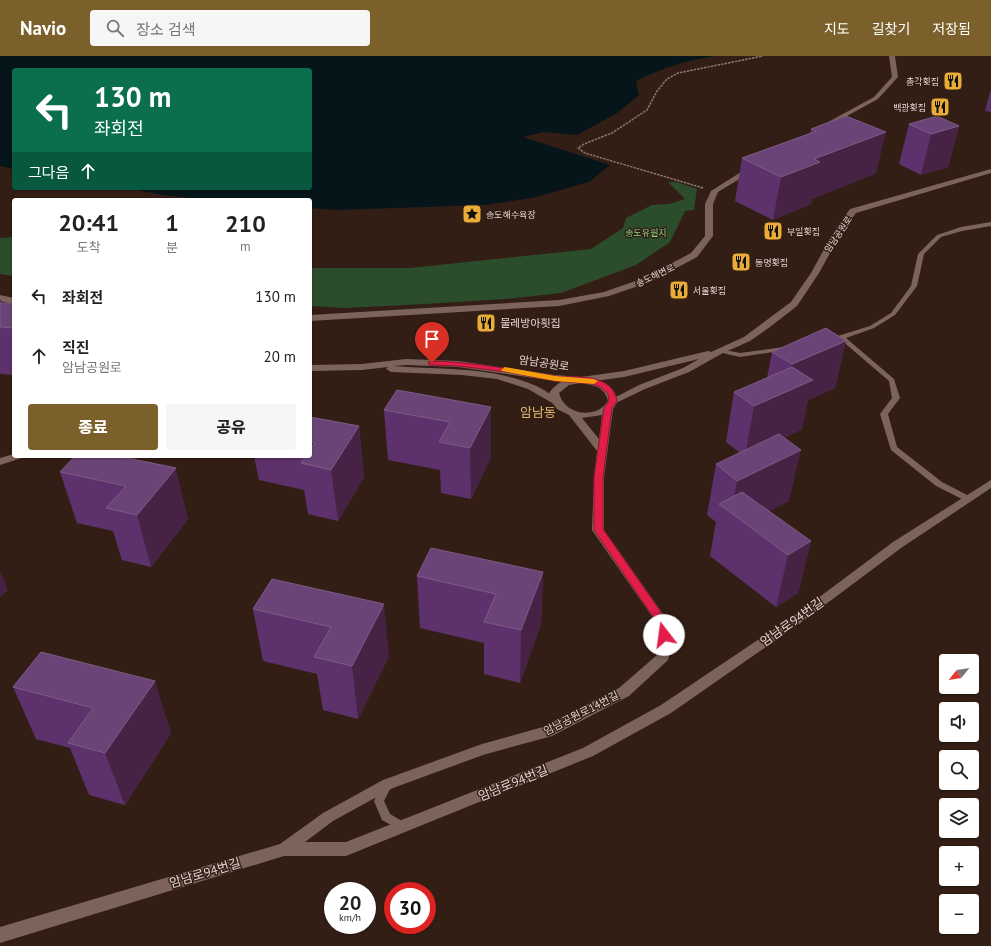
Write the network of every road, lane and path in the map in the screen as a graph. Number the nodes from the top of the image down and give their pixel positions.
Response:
1 (763, 56) edge
2 (892, 56) edge
3 (816, 131) edge
4 (757, 167) edge
5 (991, 171) edge
6 (714, 192) junction
7 (991, 224) edge
8 (0, 298) edge
9 (12, 301) edge
10 (312, 318) edge
11 (841, 337) junction
12 (820, 342) edge
13 (792, 347) edge
14 (720, 351) junction
15 (362, 367) junction
16 (312, 368) edge
17 (581, 380) junction
18 (554, 401) junction
19 (610, 405) junction
20 (572, 413) junction
21 (602, 450) junction
22 (12, 458) edge
23 (0, 462) edge
24 (991, 484) edge
25 (968, 499) junction
26 (388, 784) junction
27 (403, 827) junction
28 (284, 849) junction
29 (0, 935) edge

1 - 6 path
2 - 3 street
4 - 6 street
5 - 14 street, 암남공원로
6 - 10 street, 송도해변로
7 - 11 lane
8 - 9 street
11 - 12 lane
11 - 25 lane
13 - 14 lane
14 - 17 street, 암남공원로
14 - 19 street, 암남공원로
15 - 16 street, 암남공원로
15 - 17 street, 암남공원로
15 - 18 street, 암남공원로
17 - 18 street
17 - 19 street
18 - 20 street
19 - 20 street
19 - 21 street, 암남공원로14번길
20 - 21 street
21 - 26 street, 암남공원로14번길
22 - 23 street
24 - 25 street, 암남로94번길
25 - 27 street, 암남로94번길
26 - 27 lane
26 - 28 street, 암남공원로14번길
27 - 28 street, 암남로94번길
28 - 29 street, 암남로94번길

